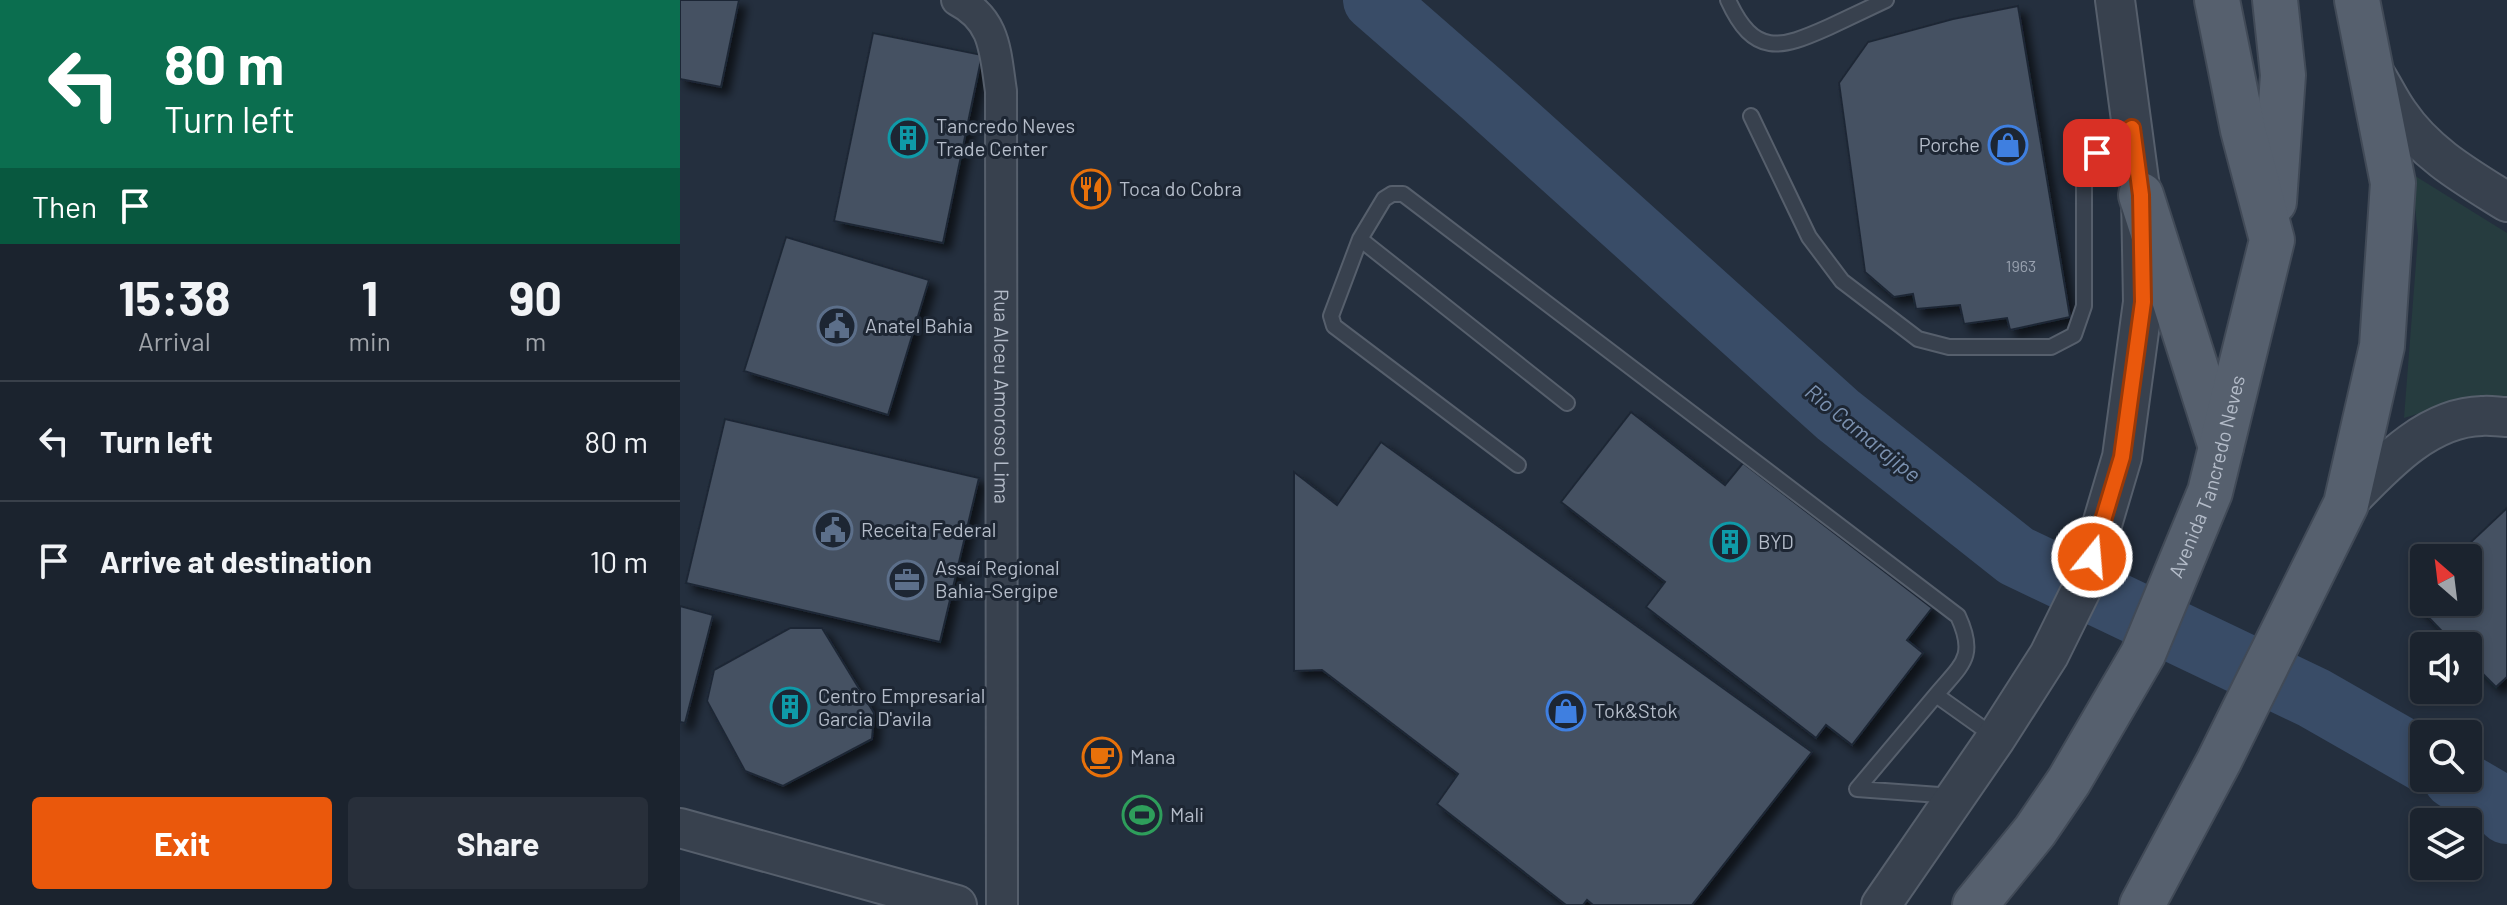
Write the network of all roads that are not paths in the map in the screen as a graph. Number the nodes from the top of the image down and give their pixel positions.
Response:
1 (957, 0) edge
2 (1728, 0) edge
3 (1886, 0) edge
4 (2115, 0) edge
5 (2217, 0) edge
6 (2275, 0) edge
7 (2357, 0) edge
8 (2371, 67) junction
9 (1751, 116) dead end
10 (2132, 128) junction
11 (2141, 195) junction
12 (2507, 202) edge
13 (1360, 239) junction
14 (2272, 240) junction
15 (1567, 403) dead end
16 (2507, 417) edge
17 (2221, 447) junction
18 (1518, 465) dead end
19 (2339, 519) junction
20 (1936, 695) junction
21 (1996, 738) junction
22 (1957, 796) junction
23 (680, 828) edge
24 (957, 905) edge
25 (1002, 905) edge
26 (1881, 905) edge
27 (1975, 905) edge
28 (2142, 905) edge

1 - 25 street, Rua Alceu Amoroso Lima
2 - 3 lane
4 - 10 street
5 - 14 main road, Avenida Tancredo Neves
6 - 14 main road
7 - 8 main road
8 - 12 street
8 - 19 main road
9 - 10 lane
10 - 11 street
11 - 17 main road
11 - 21 street
13 - 15 lane
13 - 18 lane
13 - 20 lane
14 - 17 main road, Avenida Tancredo Neves
16 - 19 street
17 - 27 main road, Avenida Tancredo Neves
19 - 28 main road
20 - 21 lane
20 - 22 lane
21 - 22 street
22 - 26 street
23 - 24 street

